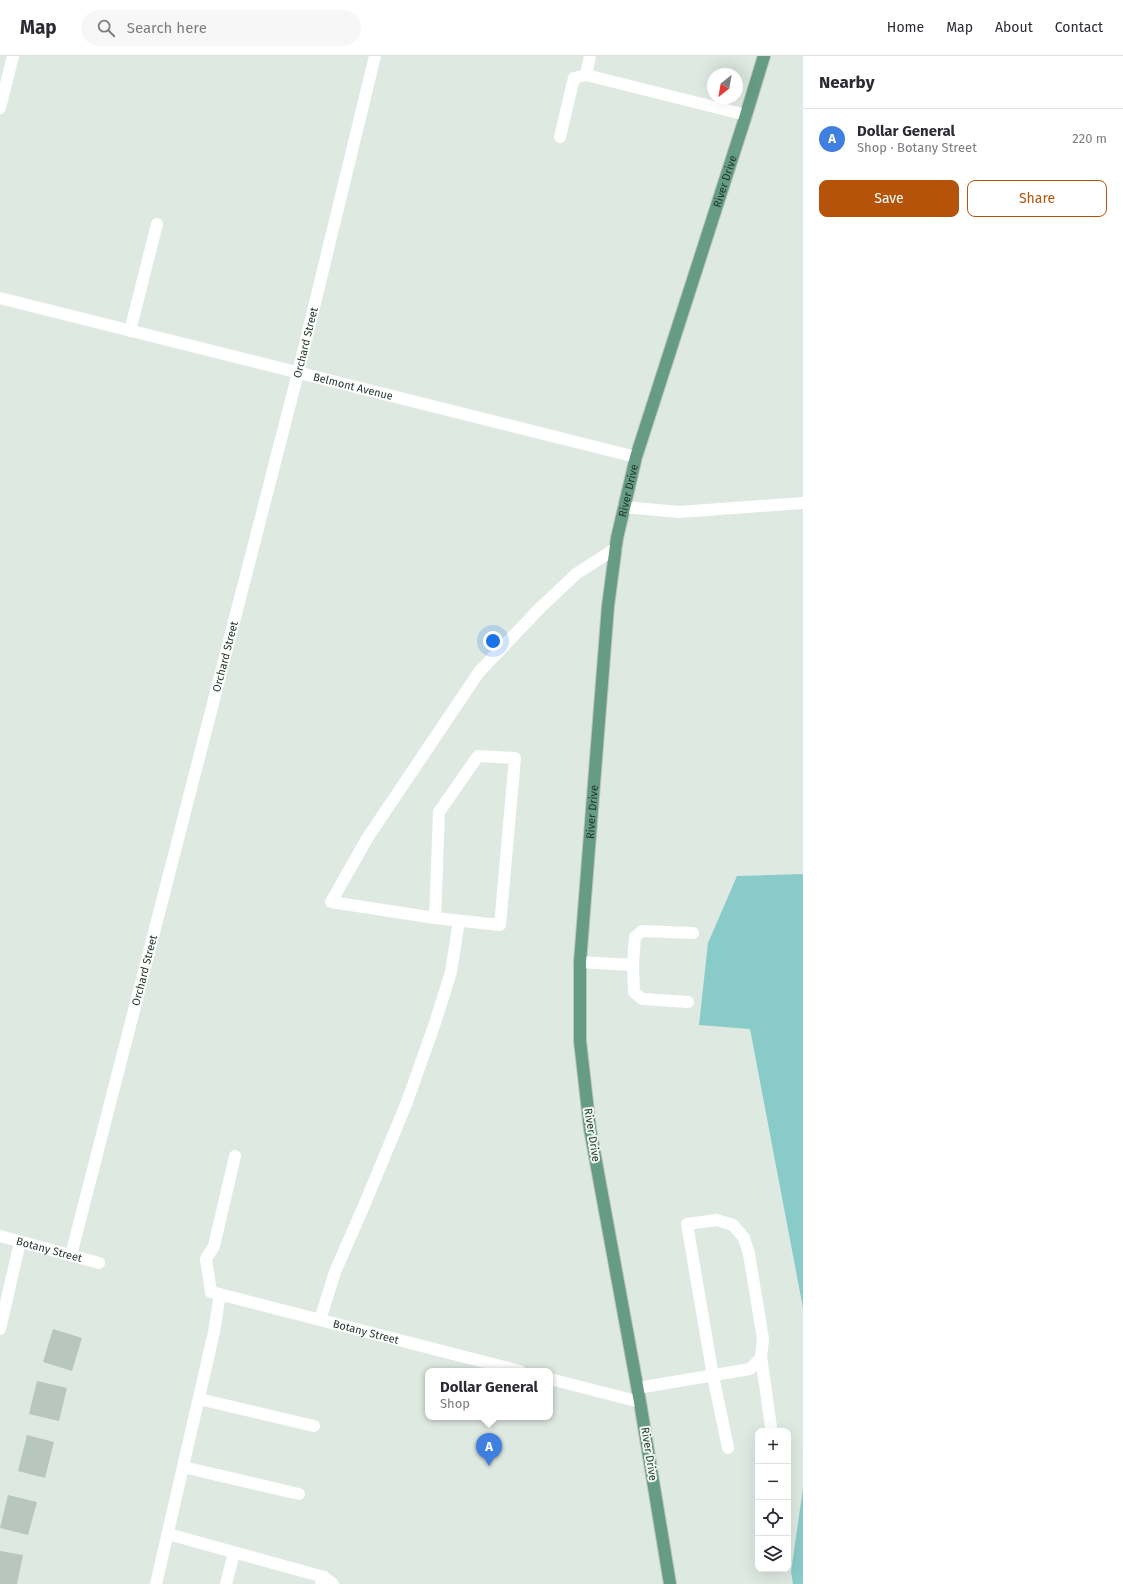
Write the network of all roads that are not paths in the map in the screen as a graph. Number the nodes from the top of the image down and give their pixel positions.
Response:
1 (13, 56) edge
2 (375, 56) edge
3 (590, 56) edge
4 (764, 56) edge
5 (586, 75) junction
6 (0, 108) edge
7 (746, 115) junction
8 (560, 137) dead end
9 (157, 224) dead end
10 (0, 298) edge
11 (130, 331) junction
12 (298, 373) junction
13 (636, 457) junction
14 (803, 503) edge
15 (624, 507) junction
16 (616, 548) junction
17 (435, 918) junction
18 (459, 921) junction
19 (693, 934) dead end
20 (580, 962) junction
21 (633, 965) junction
22 (688, 1002) dead end
23 (236, 1156) dead end
24 (0, 1236) edge
25 (20, 1242) junction
26 (71, 1255) junction
27 (99, 1262) dead end
28 (215, 1293) junction
29 (320, 1320) junction
30 (0, 1329) edge
31 (761, 1356) junction
32 (508, 1368) edge
33 (713, 1376) junction
34 (553, 1380) edge
35 (638, 1388) junction
36 (199, 1399) junction
37 (640, 1402) junction
38 (314, 1426) dead end
39 (771, 1427) dead end
40 (728, 1448) dead end
41 (183, 1467) junction
42 (299, 1494) dead end
43 (168, 1534) junction
44 (234, 1553) junction
45 (326, 1582) edge
46 (156, 1584) edge
47 (226, 1584) edge
48 (670, 1584) edge

1 - 6 street
2 - 12 street, Orchard Street
3 - 5 street
4 - 7 main road, River Drive
5 - 7 street
5 - 8 street
7 - 13 main road, River Drive
9 - 11 street
10 - 11 street, Belmont Avenue
11 - 12 street, Belmont Avenue
12 - 13 street, Belmont Avenue
12 - 26 street, Orchard Street
13 - 15 main road, River Drive
14 - 15 street
15 - 16 main road, River Drive
16 - 17 street
16 - 20 main road, River Drive
17 - 18 street
17 - 18 street
18 - 29 street
19 - 21 street
20 - 21 street
20 - 35 main road, River Drive
21 - 22 street
23 - 28 street
24 - 25 street, Botany Street
25 - 26 street, Botany Street
25 - 30 street
26 - 27 street, Botany Street
28 - 29 street, Botany Street
28 - 36 street
29 - 32 street, Botany Street
31 - 33 street
31 - 33 street
31 - 39 street
33 - 35 street
33 - 40 street
34 - 37 street
35 - 37 main road, River Drive
36 - 38 street
36 - 41 street
37 - 48 main road, River Drive
41 - 42 street
41 - 43 street
43 - 44 street
43 - 46 street
44 - 45 street
44 - 47 street

